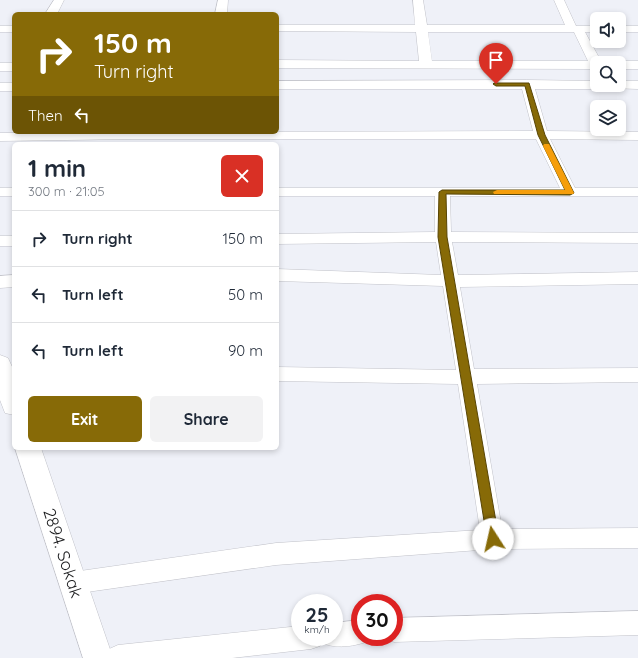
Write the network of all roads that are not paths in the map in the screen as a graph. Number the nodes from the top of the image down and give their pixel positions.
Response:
1 (59, 0) edge
2 (223, 0) edge
3 (418, 0) edge
4 (559, 0) edge
5 (52, 12) edge
6 (221, 12) edge
7 (12, 28) edge
8 (279, 28) edge
9 (421, 28) junction
10 (0, 29) edge
11 (575, 29) junction
12 (590, 29) edge
13 (626, 29) edge
14 (638, 29) edge
15 (592, 56) edge
16 (279, 64) edge
17 (426, 65) junction
18 (590, 65) edge
19 (626, 65) edge
20 (638, 65) edge
21 (0, 67) edge
22 (12, 67) edge
23 (527, 84) junction
24 (279, 85) edge
25 (590, 85) edge
26 (626, 85) edge
27 (638, 85) edge
28 (0, 87) edge
29 (12, 87) edge
30 (541, 135) junction
31 (638, 136) edge
32 (0, 137) edge
33 (165, 137) edge
34 (0, 192) edge
35 (12, 192) edge
36 (279, 192) edge
37 (442, 192) junction
38 (638, 192) edge
39 (570, 193) junction
40 (442, 237) junction
41 (638, 238) edge
42 (279, 239) edge
43 (0, 241) edge
44 (12, 241) edge
45 (279, 275) edge
46 (638, 278) edge
47 (12, 281) edge
48 (450, 281) junction
49 (0, 282) edge
50 (279, 374) edge
51 (638, 375) edge
52 (465, 376) junction
53 (29, 450) edge
54 (638, 538) edge
55 (493, 539) junction
56 (73, 583) junction
57 (638, 622) edge
58 (403, 630) edge
59 (291, 639) edge
60 (98, 658) edge
61 (118, 658) edge

1 - 5 street
2 - 6 street
3 - 9 street
4 - 11 street
7 - 10 street
8 - 9 street
9 - 11 street
9 - 17 street
11 - 12 street
11 - 15 street
13 - 14 street
16 - 17 street
17 - 18 street
19 - 20 street
21 - 22 street
23 - 24 street
23 - 25 street
23 - 30 street
26 - 27 street
28 - 29 street
30 - 31 street
30 - 33 street
30 - 39 street
32 - 33 street
34 - 35 street
36 - 37 street
37 - 39 street
37 - 40 street
38 - 39 street
40 - 41 street
40 - 42 street
40 - 48 street
43 - 44 street
45 - 48 street
46 - 48 street
47 - 49 street
48 - 52 street
50 - 52 street
51 - 52 street
52 - 55 street
53 - 56 street, 2894. Sokak
54 - 55 street
55 - 56 street
56 - 60 street, 2894. Sokak
57 - 58 street
59 - 61 street

